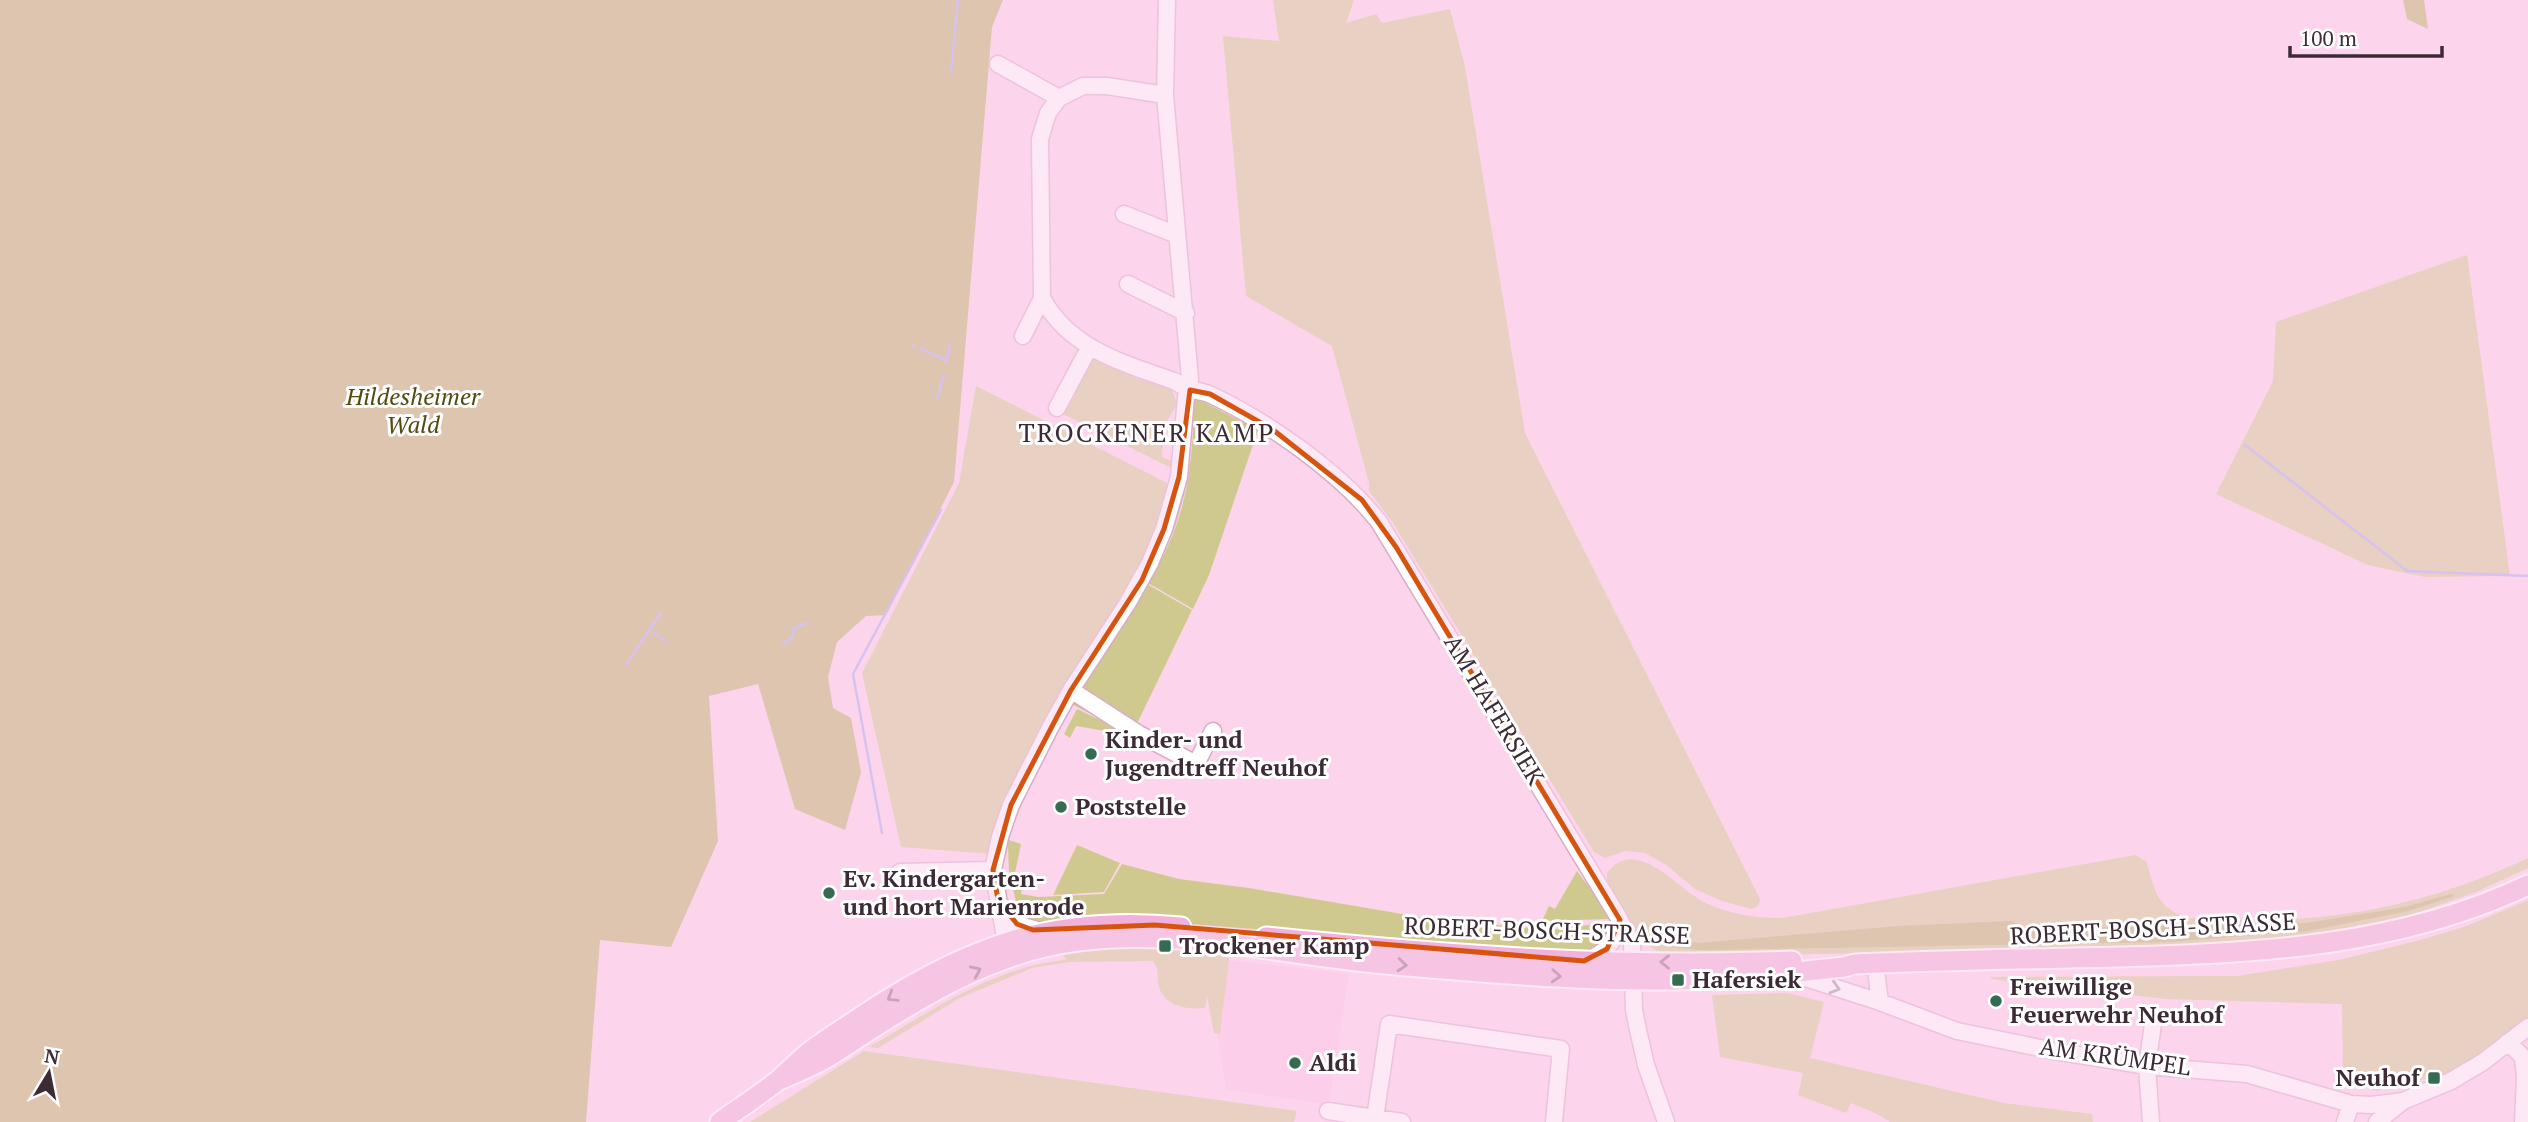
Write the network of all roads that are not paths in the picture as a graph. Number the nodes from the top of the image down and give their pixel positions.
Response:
1 (1167, 0) edge
2 (998, 64) dead end
3 (1165, 95) junction
4 (1059, 98) junction
5 (1124, 214) dead end
6 (1177, 235) junction
7 (1128, 284) dead end
8 (1042, 298) junction
9 (1186, 313) junction
10 (1023, 336) dead end
11 (1089, 348) junction
12 (1190, 390) junction
13 (1057, 408) dead end
14 (1071, 690) junction
15 (1213, 732) dead end
16 (993, 870) junction
17 (900, 872) dead end
18 (2528, 885) edge
19 (998, 900) junction
20 (1620, 920) junction
21 (1048, 931) junction
22 (1009, 949) junction
23 (1584, 961) junction
24 (1865, 963) junction
25 (1634, 970) junction
26 (1789, 973) junction
27 (1880, 1002) junction
28 (2154, 1017) dead end
29 (2528, 1027) edge
30 (2508, 1042) junction
31 (2147, 1066) junction
32 (2403, 1101) junction
33 (2351, 1104) junction
34 (1328, 1111) dead end
35 (1375, 1118) junction
36 (720, 1122) edge
37 (1402, 1122) edge
38 (1555, 1122) edge
39 (1666, 1122) edge
40 (2151, 1122) edge
41 (2345, 1122) edge
42 (2377, 1122) edge
43 (2523, 1122) edge

1 - 3 street
2 - 4 street
3 - 4 street
3 - 6 street
4 - 8 street
5 - 6 street
6 - 9 street
7 - 9 street
8 - 10 street
8 - 11 street, AM HAFERSIEK
9 - 12 street
11 - 12 street, AM HAFERSIEK
11 - 13 street
12 - 14 street
12 - 20 street, AM HAFERSIEK
14 - 15 street
14 - 16 street
16 - 17 street
16 - 19 street
18 - 24 main road, ROBERT-BOSCH-STRASSE
19 - 21 street
19 - 22 street
20 - 23 street
20 - 25 street, AM HAFERSIEK
21 - 22 main road, ROBERT-BOSCH-STRASSE
21 - 23 main road, ROBERT-BOSCH-STRASSE
22 -> 25 main road, ROBERT-BOSCH-STRASSE
22 - 36 main road, ROBERT-BOSCH-STRASSE
23 - 25 main road, ROBERT-BOSCH-STRASSE
24 -> 25 main road, ROBERT-BOSCH-STRASSE
24 - 26 main road, ROBERT-BOSCH-STRASSE
24 - 27 street
25 - 26 main road, ROBERT-BOSCH-STRASSE
25 - 39 street, AM HAFERSIEK
26 -> 27 street, AM KRÜMPEL
27 - 31 street, AM KRÜMPEL
28 - 31 street
29 - 30 street
30 - 32 street
30 - 43 street
31 - 33 street, AM KRÜMPEL
31 - 40 street
32 - 33 street, AM KRÜMPEL
32 - 42 street
33 - 41 street
34 - 35 street
35 - 37 street
35 - 38 street

